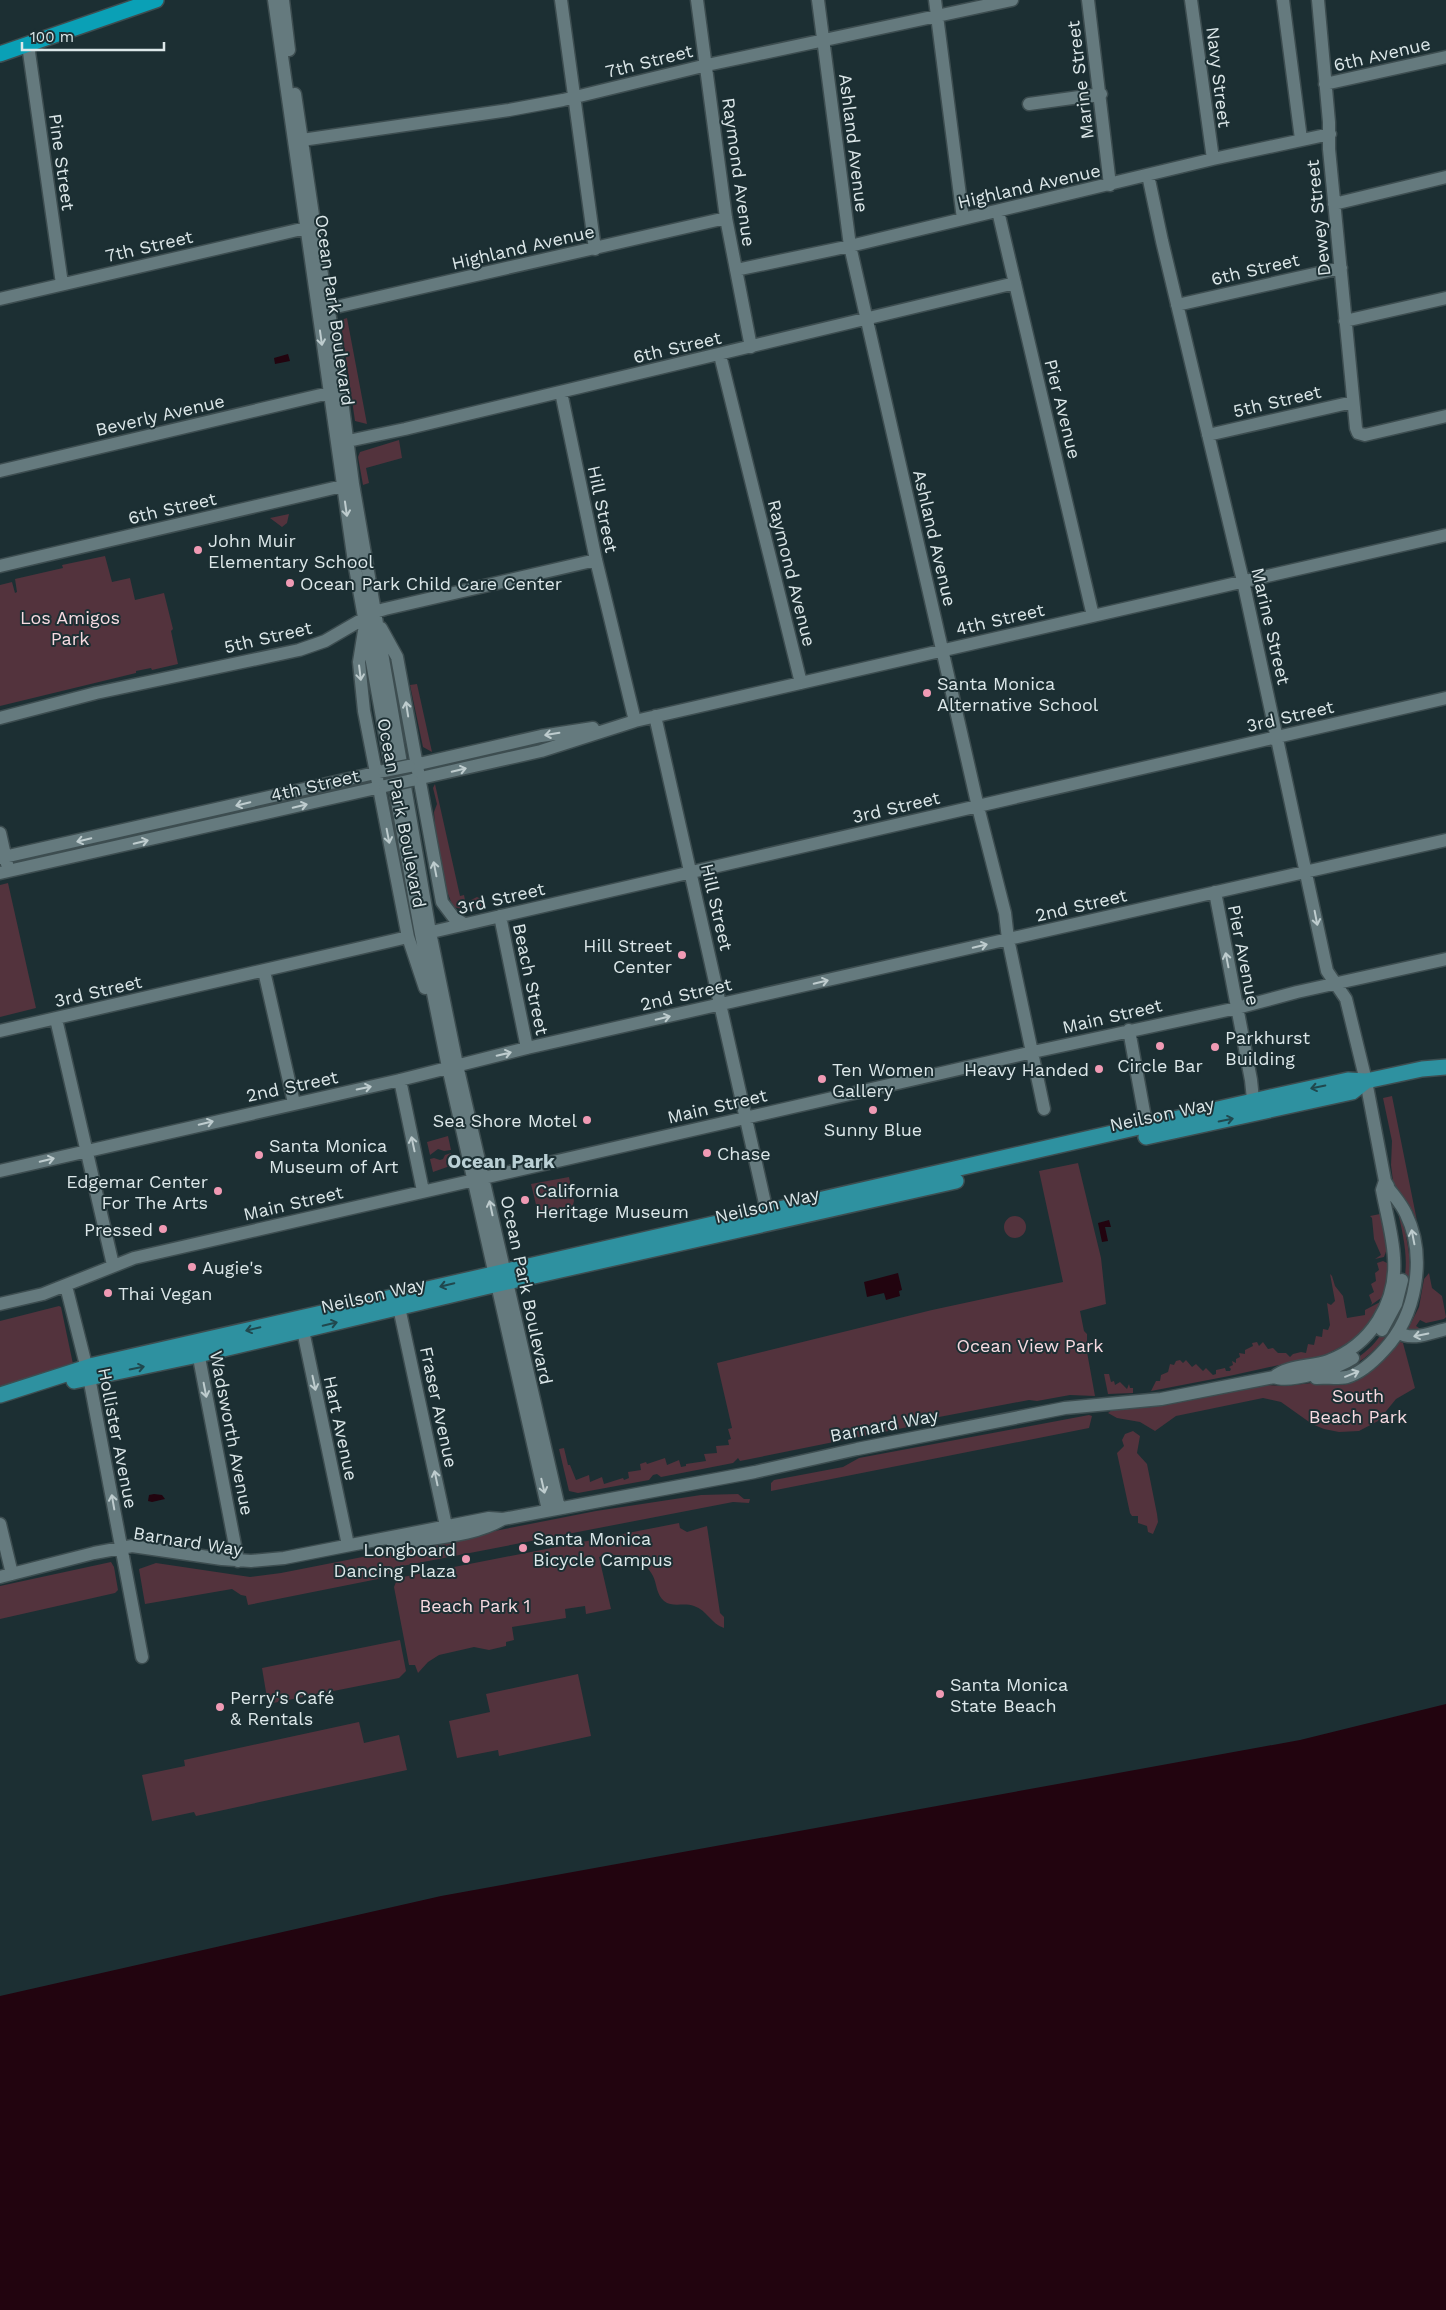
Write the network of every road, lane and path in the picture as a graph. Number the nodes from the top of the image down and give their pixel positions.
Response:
1 (156, 0) edge
2 (274, 0) edge
3 (283, 0) edge
4 (561, 0) edge
5 (697, 0) edge
6 (818, 0) edge
7 (935, 0) edge
8 (1012, 0) edge
9 (1088, 0) edge
10 (1191, 0) edge
11 (1283, 0) edge
12 (1318, 0) edge
13 (132, 4) edge
14 (937, 14) junction
15 (823, 41) junction
16 (28, 45) junction
17 (0, 54) edge
18 (1446, 57) edge
19 (706, 65) junction
20 (1325, 84) junction
21 (1101, 94) junction
22 (574, 97) junction
23 (1029, 104) dead end
24 (1330, 134) junction
25 (1301, 139) junction
26 (297, 140) junction
27 (1212, 159) junction
28 (1148, 175) junction
29 (1446, 177) edge
30 (1110, 185) junction
31 (1334, 204) junction
32 (998, 211) junction
33 (726, 218) junction
34 (963, 219) junction
35 (306, 228) junction
36 (850, 246) junction
37 (595, 249) junction
38 (1341, 268) junction
39 (317, 270) junction
40 (736, 270) junction
41 (1014, 283) junction
42 (62, 284) junction
43 (1446, 298) edge
44 (0, 299) edge
45 (1177, 305) junction
46 (327, 308) junction
47 (866, 320) junction
48 (1345, 321) junction
49 (751, 347) junction
50 (720, 355) junction
51 (561, 392) junction
52 (329, 393) junction
53 (1353, 402) junction
54 (1446, 416) edge
55 (333, 418) junction
56 (346, 427) junction
57 (380, 434) junction
58 (1208, 435) junction
59 (348, 442) junction
60 (0, 471) edge
61 (348, 485) junction
62 (1446, 536) edge
63 (596, 560) junction
64 (0, 566) edge
65 (1243, 581) junction
66 (1093, 616) junction
67 (370, 619) junction
68 (943, 650) junction
69 (801, 683) junction
70 (1446, 698) edge
71 (655, 716) junction
72 (0, 718) edge
73 (635, 721) junction
74 (1278, 737) junction
75 (412, 765) junction
76 (380, 772) junction
77 (415, 780) junction
78 (382, 788) junction
79 (978, 806) junction
80 (0, 833) edge
81 (1446, 840) edge
82 (3, 858) edge
83 (1307, 871) junction
84 (4, 872) edge
85 (691, 872) junction
86 (1215, 892) junction
87 (442, 902) junction
88 (500, 916) junction
89 (464, 924) junction
90 (420, 934) junction
91 (1008, 940) junction
92 (1446, 958) edge
93 (264, 972) junction
94 (1337, 983) junction
95 (721, 1004) junction
96 (1237, 1008) junction
97 (56, 1019) junction
98 (1129, 1030) junction
99 (0, 1032) edge
100 (528, 1048) junction
101 (1033, 1052) junction
102 (452, 1066) junction
103 (1446, 1067) edge
104 (400, 1080) junction
105 (1366, 1081) junction
106 (294, 1103) junction
107 (1254, 1107) junction
108 (1044, 1109) dead end
109 (747, 1117) junction
110 (1148, 1131) junction
111 (87, 1150) junction
112 (0, 1171) edge
113 (479, 1180) junction
114 (1387, 1185) junction
115 (423, 1191) junction
116 (768, 1218) junction
117 (112, 1265) junction
118 (501, 1278) junction
119 (66, 1286) junction
120 (398, 1302) junction
121 (0, 1304) edge
122 (301, 1324) junction
123 (1446, 1330) edge
124 (1398, 1332) junction
125 (197, 1349) junction
126 (88, 1372) junction
127 (1274, 1377) junction
128 (1287, 1379) junction
129 (0, 1394) edge
130 (0, 1404) edge
131 (553, 1509) junction
132 (503, 1519) junction
133 (0, 1524) edge
134 (446, 1526) junction
135 (348, 1545) junction
136 (122, 1550) junction
137 (238, 1561) junction
138 (6, 1575) edge
139 (142, 1657) dead end

1 - 13 highway
2 - 26 street, Ocean Park Boulevard
3 - 26 street, Ocean Park Boulevard
4 - 22 street
5 - 19 street, Raymond Avenue
6 - 15 street, Ashland Avenue
7 - 14 street
8 - 14 street, 7th Street
9 - 21 street, Marine Street
10 - 27 street, Navy Street
11 - 25 street
12 - 20 street, Dewey Street
13 - 16 highway
14 - 15 street, 7th Street
14 - 34 street
15 - 19 street, 7th Street
15 - 36 street, Ashland Avenue
16 - 17 highway
16 - 42 street, Pine Street
18 - 20 street, 6th Avenue
19 - 22 street, 7th Street
19 - 33 street, Raymond Avenue
20 - 24 street, Dewey Street
21 - 23 street
21 - 30 street, Marine Street
22 - 26 street, 7th Street
22 - 37 street
24 - 25 street, Highland Avenue
24 - 31 street, Dewey Street
25 - 27 street, Highland Avenue
26 - 35 street, Ocean Park Boulevard
26 - 39 street, Ocean Park Boulevard
27 - 28 street, Highland Avenue
28 - 30 street, Highland Avenue
28 - 45 street, Marine Street
29 - 31 street
30 - 32 street, Highland Avenue
31 - 38 street, Dewey Street
32 - 34 street, Highland Avenue
32 - 41 street, Pier Avenue
33 - 37 street, Highland Avenue
33 - 40 street, Raymond Avenue
34 - 36 street, Highland Avenue
35 - 39 street, Ocean Park Boulevard
35 - 42 street, 7th Street
36 - 40 street, Highland Avenue
36 - 47 street, Ashland Avenue
37 - 46 street, Highland Avenue
38 - 45 street, 6th Street
38 - 48 street, Dewey Street
39 - 46 street, Ocean Park Boulevard
39 -> 52 street, Ocean Park Boulevard
40 - 49 street, Raymond Avenue
41 - 47 street, 6th Street
41 - 66 street, Pier Avenue
42 - 44 street, 7th Street
43 - 48 street
45 - 58 street, Marine Street
46 - 56 street, Ocean Park Boulevard
47 - 49 street, 6th Street
47 - 68 street, Ashland Avenue
48 - 53 street, Dewey Street
49 - 50 street, 6th Street
50 - 51 street, 6th Street
50 - 69 street, Raymond Avenue
51 - 57 street, 6th Street
51 - 63 street, Hill Street
52 - 55 street, Ocean Park Boulevard
52 - 56 street
52 - 60 street, Beverly Avenue
53 - 54 street, Dewey Street
53 - 58 street, 5th Street
55 - 59 street
55 - 61 street, Ocean Park Boulevard
56 - 57 street
56 - 59 street, Ocean Park Boulevard
57 - 59 street, 6th Street
58 - 65 street, Marine Street
59 - 61 street, Ocean Park Boulevard
61 - 64 street, 6th Street
61 - 67 street, Ocean Park Boulevard
62 - 65 street, 4th Street
63 - 67 street, 5th Street
63 - 73 street, Hill Street
65 - 66 street, 4th Street
65 - 74 street, Marine Street
66 - 68 street, 4th Street
67 - 72 street, 5th Street
75 -> 67 street, Ocean Park Boulevard
67 -> 76 street, Ocean Park Boulevard
67 - 90 street, Ocean Park Boulevard
68 - 69 street, 4th Street
68 - 79 street, Ashland Avenue
69 - 71 street, 4th Street
70 - 74 street, 3rd Street
71 - 73 street, 4th Street
71 - 85 street, Hill Street
73 -> 75 street, 4th Street
77 -> 73 street, 4th Street
74 - 79 street, 3rd Street
74 - 83 street, Marine Street
75 - 76 street, 4th Street, bridge
75 - 77 street, Ocean Park Boulevard
76 - 78 street, Ocean Park Boulevard
76 -> 82 street, 4th Street
77 - 78 street, 4th Street, bridge
87 -> 77 street, Ocean Park Boulevard
84 -> 78 street, 4th Street
78 -> 90 street, Ocean Park Boulevard
79 - 85 street, 3rd Street
79 - 91 street, Ashland Avenue
80 - 82 street
81 - 83 street, 2nd Street
82 - 84 street
83 - 86 street, 2nd Street
83 -> 94 street, Marine Street
85 - 88 street, 3rd Street
85 - 95 street, Hill Street
86 - 91 street, 2nd Street
96 -> 86 street, Pier Avenue
87 - 89 street, Ocean Park Boulevard
87 - 90 street, Ocean Park Boulevard
88 - 89 street, 3rd Street
88 - 100 street, Beach Street
89 - 90 street, 3rd Street
90 - 93 street, 3rd Street
90 - 102 street, Ocean Park Boulevard
90 - 102 street, Ocean Park Boulevard
95 -> 91 street, 2nd Street
91 - 101 street, Ashland Avenue
92 - 94 street, Main Street
93 - 97 street, 3rd Street
93 - 106 street
94 - 96 street, Main Street
94 - 105 street, Marine Street
100 -> 95 street, 2nd Street
95 - 109 street, Hill Street
96 - 98 street, Main Street
96 - 107 street, Pier Avenue
97 - 99 street, 3rd Street
97 - 111 street
98 - 101 street, Main Street
98 - 110 street
102 -> 100 street, 2nd Street
101 - 108 street, Ashland Avenue
101 - 109 street, Main Street
102 - 104 street, 2nd Street
102 - 113 street, Ocean Park Boulevard
103 - 105 main road, Neilson Way
106 -> 104 street, 2nd Street
115 -> 104 street
105 - 107 main road, Neilson Way
105 - 114 street, Barnard Way
111 -> 106 street, 2nd Street
107 - 110 main road, Neilson Way
109 - 113 street, Main Street
109 - 116 street, Hill Street
110 - 116 main road, Neilson Way
112 -> 111 street, 2nd Street
111 - 117 street
113 - 115 street, Main Street
113 - 118 street, Ocean Park Boulevard
124 -> 114 street, Barnard Way
114 - 127 street, Barnard Way
114 - 128 street, Barnard Way
115 - 117 street, Main Street
116 - 118 main road, Neilson Way
117 - 119 street, Main Street
118 - 120 main road, Neilson Way
118 - 131 street, Ocean Park Boulevard
119 - 121 street, Main Street
119 - 126 street, Hollister Avenue
120 - 122 main road, Neilson Way
134 -> 120 street, Fraser Avenue
122 - 125 main road, Neilson Way
122 -> 135 street, Hart Avenue
123 -> 124 street
128 -> 124 street, Barnard Way
125 - 126 main road, Neilson Way
125 -> 137 street, Wadsworth Avenue
126 - 129 main road, Neilson Way
126 - 130 main road, Neilson Way
136 -> 126 street, Hollister Avenue
127 - 128 street, Barnard Way
127 - 131 street, Barnard Way
131 - 132 street, Barnard Way
132 - 134 street, Barnard Way
132 - 136 street, Barnard Way
133 - 138 street
134 - 135 street, Barnard Way
135 - 137 street, Barnard Way
136 - 137 street, Barnard Way
136 - 138 street
136 - 139 street, Hollister Avenue

